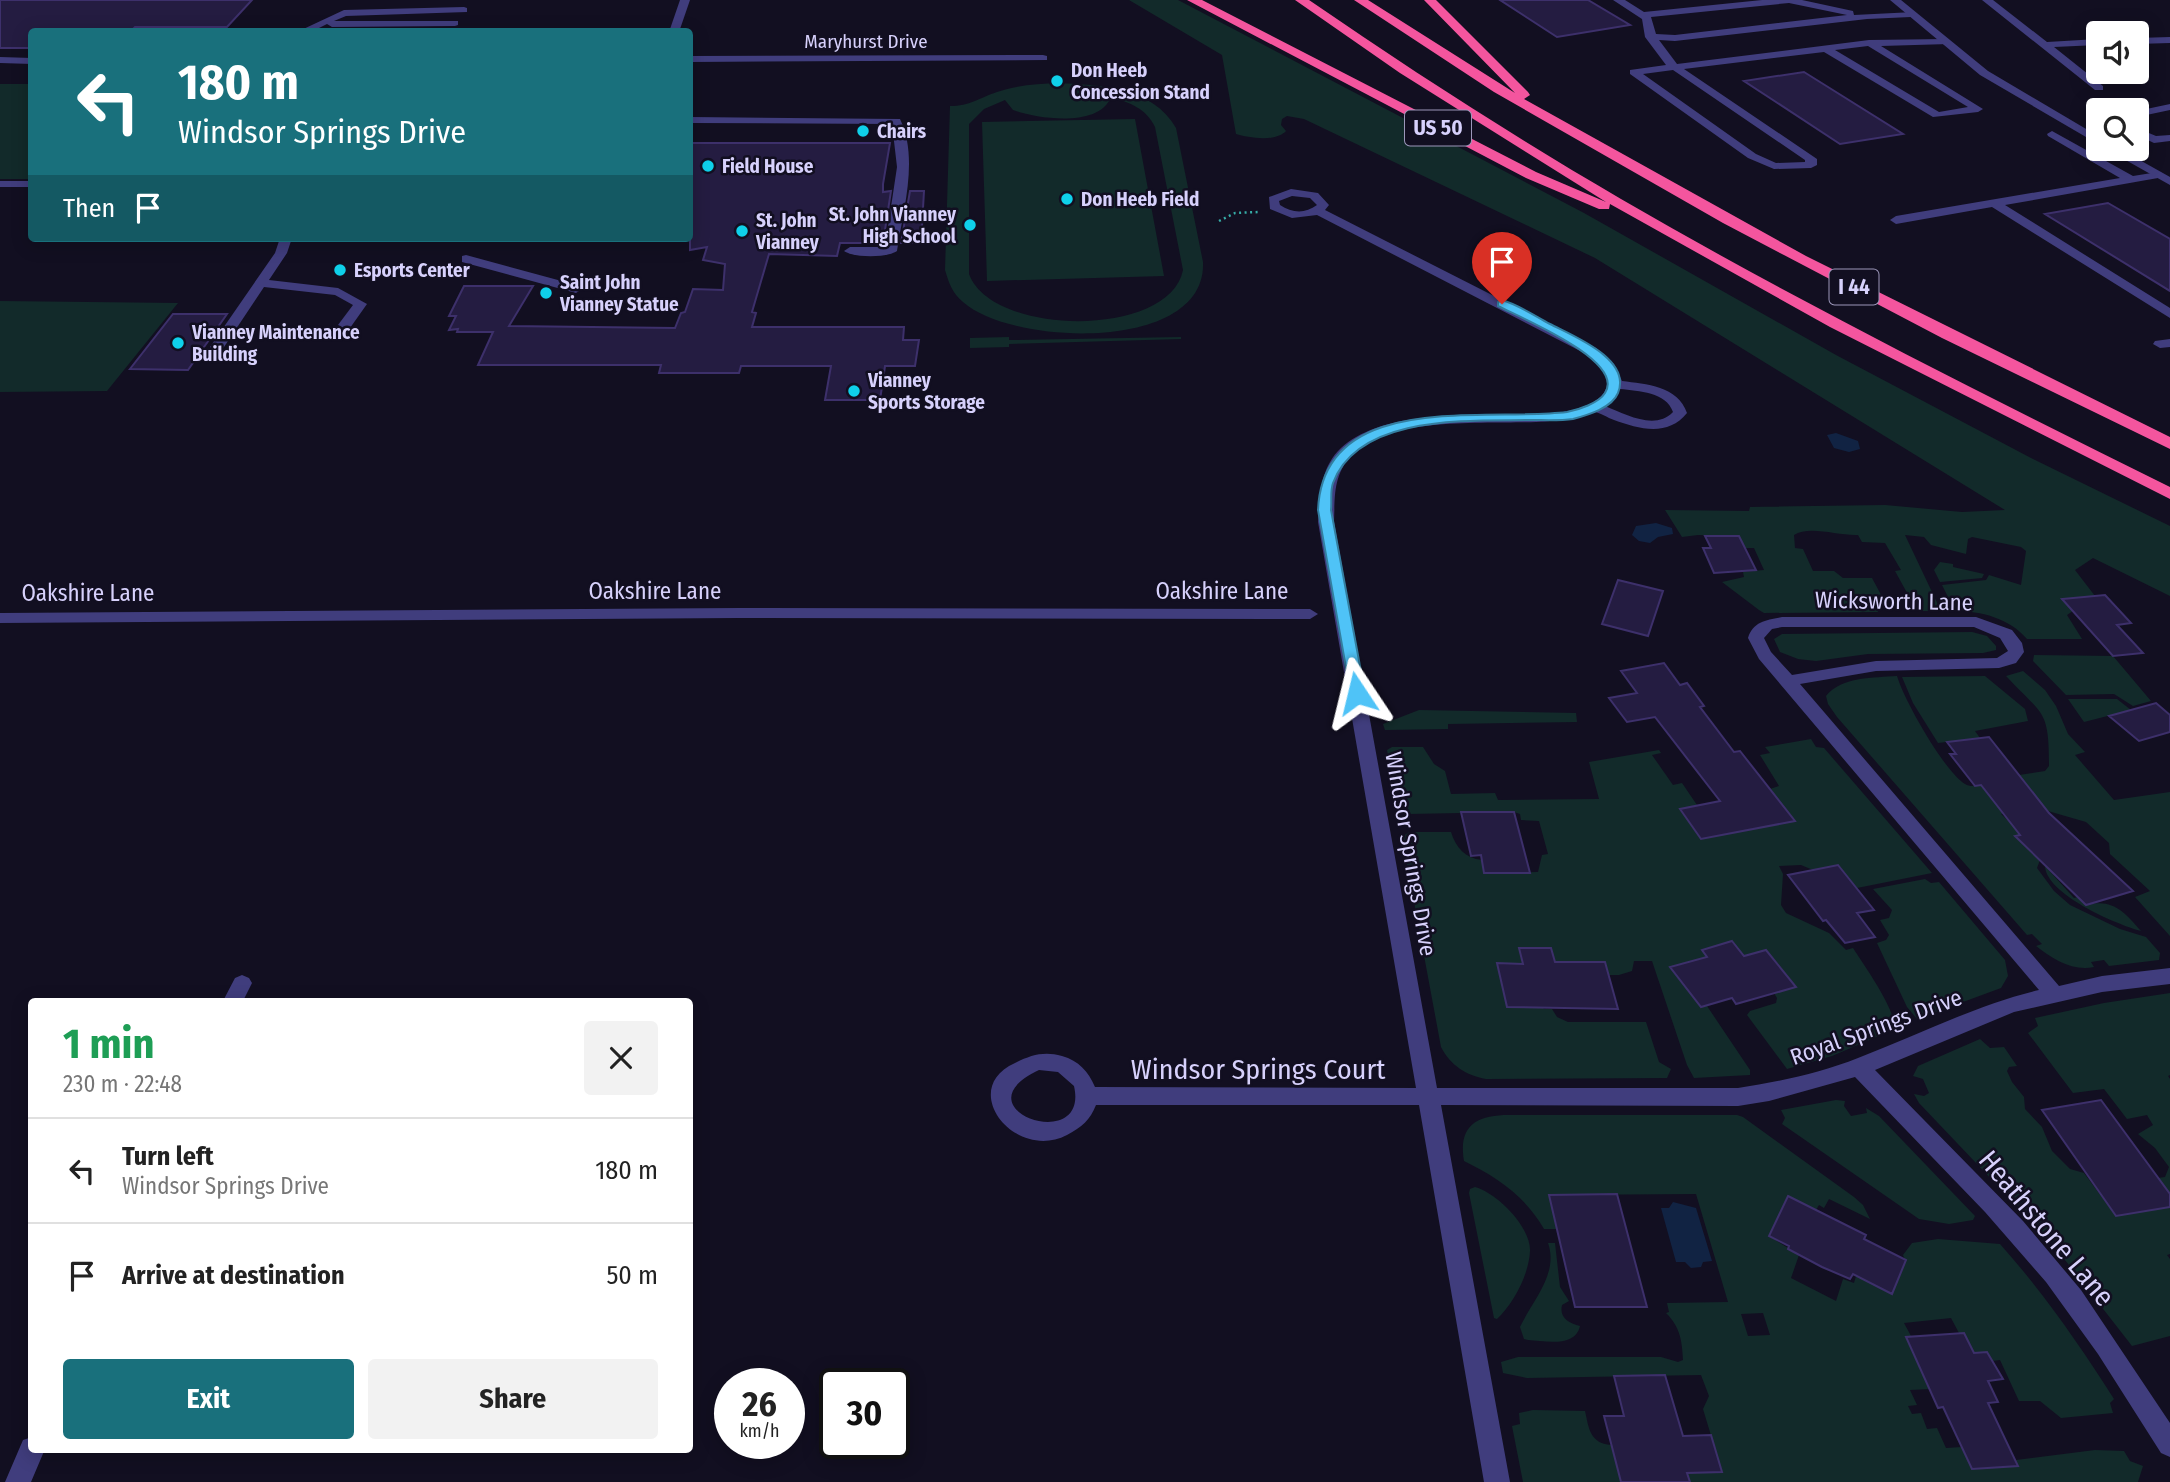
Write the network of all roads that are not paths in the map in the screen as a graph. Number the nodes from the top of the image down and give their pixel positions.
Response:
1 (426, 0) edge
2 (471, 0) edge
3 (685, 0) edge
4 (1193, 0) edge
5 (1301, 0) edge
6 (1360, 0) edge
7 (1430, 0) edge
8 (1618, 0) edge
9 (1789, 0) edge
10 (1841, 0) edge
11 (1895, 0) edge
12 (1987, 0) edge
13 (464, 10) junction
14 (418, 11) junction
15 (1911, 14) junction
16 (1643, 15) junction
17 (1867, 16) junction
18 (315, 24) junction
19 (452, 27) edge
20 (308, 28) edge
21 (675, 28) edge
22 (1650, 37) junction
23 (2170, 40) edge
24 (2149, 41) edge
25 (1945, 42) junction
26 (1868, 43) junction
27 (2086, 43) edge
28 (2044, 45) junction
29 (1826, 49) junction
30 (1043, 58) dead end
31 (693, 59) edge
32 (0, 61) edge
33 (28, 61) edge
34 (1676, 68) junction
35 (2099, 88) dead end
36 (2170, 107) edge
37 (2149, 111) edge
38 (1545, 116) junction
39 (693, 120) edge
40 (2052, 134) dead end
41 (2086, 134) edge
42 (2149, 137) edge
43 (2170, 138) edge
44 (2154, 140) junction
45 (2149, 141) edge
46 (2132, 161) edge
47 (2158, 176) junction
48 (2130, 179) junction
49 (2170, 182) edge
50 (0, 184) edge
51 (28, 184) edge
52 (1995, 204) junction
53 (1318, 211) dead end
54 (1896, 220) dead end
55 (285, 242) edge
56 (1689, 243) junction
57 (850, 251) dead end
58 (466, 258) dead end
59 (260, 283) junction
60 (576, 289) dead end
61 (2170, 314) edge
62 (345, 325) dead end
63 (217, 347) dead end
64 (1614, 384) junction
65 (1594, 407) junction
66 (2170, 444) edge
67 (2170, 494) edge
68 (1310, 614) dead end
69 (0, 618) edge
70 (1788, 681) junction
71 (2170, 976) edge
72 (2054, 994) junction
73 (1859, 1067) junction
74 (1087, 1096) dead end
75 (1429, 1097) junction
76 (2170, 1445) edge
77 (30, 1453) edge
78 (18, 1482) edge
79 (1497, 1482) edge

1 - 14 street
2 - 13 street
3 - 21 street
4 - 56 highway, US 50
5 - 56 highway, I 44
6 - 38 highway, I 44
7 - 38 highway
8 - 16 street
9 - 16 street
9 - 17 street
10 - 17 street
11 - 15 street
12 - 28 street
13 - 14 street
13 - 19 street
14 - 18 street
15 - 17 street
15 - 25 street
16 - 22 street
17 - 22 street
18 - 19 street
18 - 20 street
22 - 34 street
23 - 24 street
25 - 26 street
25 - 41 street
26 - 29 street
26 - 29 street
27 - 28 street
28 - 35 street
29 - 34 street
30 - 31 street, Maryhurst Drive
32 - 33 street
34 - 34 street
36 - 37 street
38 - 66 highway, I 44
39 - 57 street
40 - 48 street
42 - 44 street
43 - 44 street
44 - 45 street
46 - 47 street
47 - 48 street
47 - 49 street
48 - 52 street
50 - 51 street
52 - 54 street
52 - 61 street
53 - 64 street
55 - 59 street
56 - 67 highway, I 44
58 - 60 street
59 - 62 street
59 - 63 street
64 - 65 street
64 - 65 street
65 - 75 street, Windsor Springs Drive
68 - 69 street, Oakshire Lane
70 - 70 street, Wicksworth Lane
70 - 72 street, Wicksworth Lane
71 - 72 street, Royal Springs Drive
72 - 73 street, Royal Springs Drive
73 - 75 street, Royal Springs Drive
73 - 76 street, Heathstone Lane
74 - 75 street, Windsor Springs Court
75 - 79 street, Windsor Springs Drive
77 - 78 street

